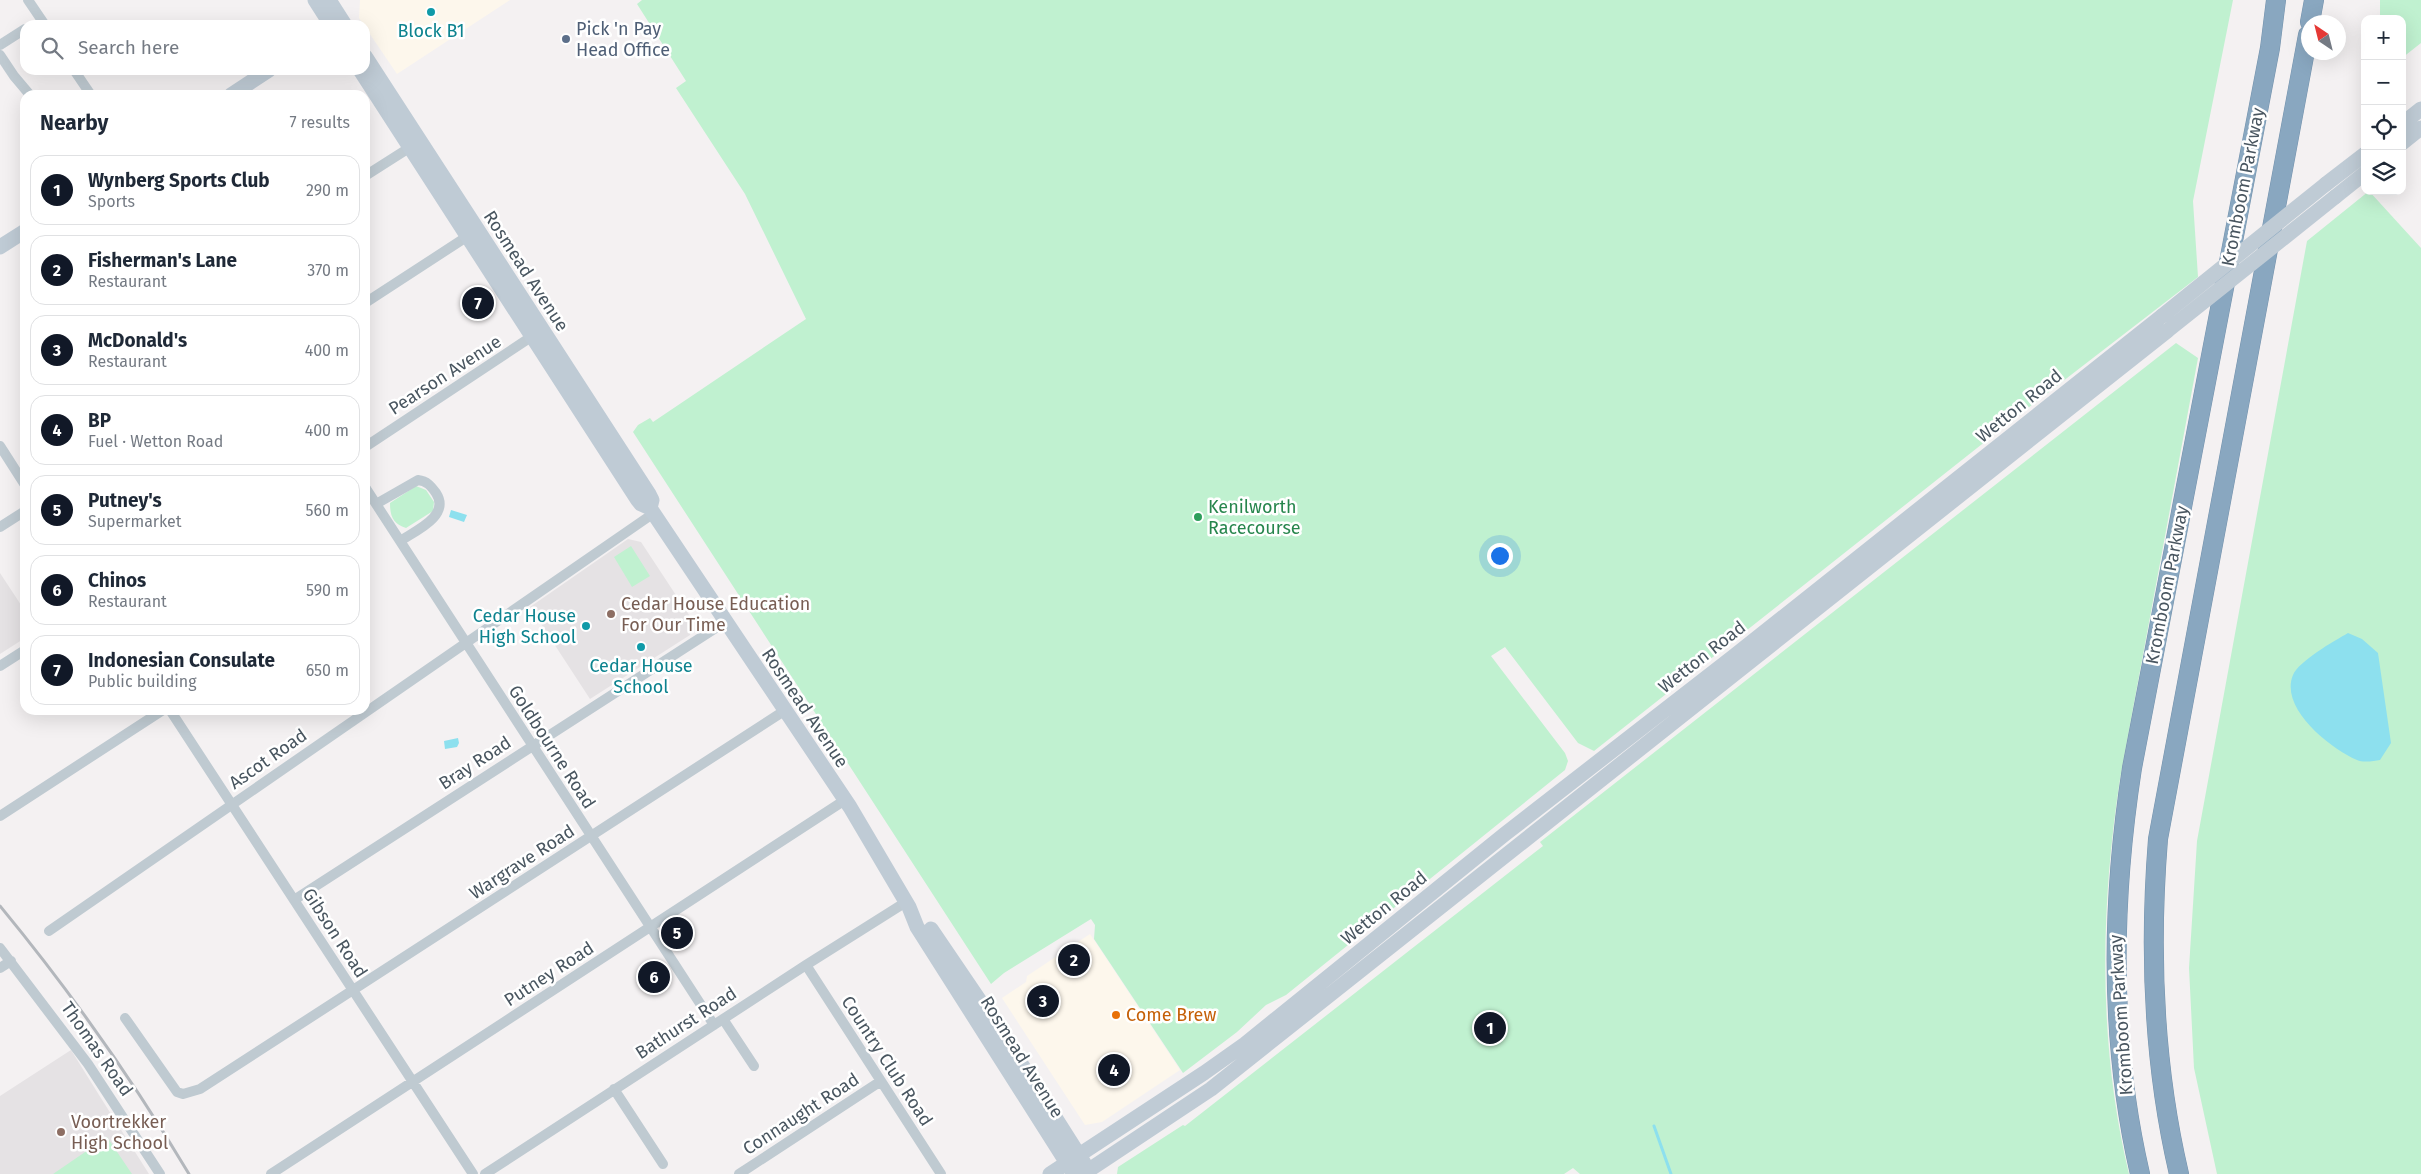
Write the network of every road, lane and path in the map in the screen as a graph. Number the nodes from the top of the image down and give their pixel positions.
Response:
1 (28, 0) edge
2 (315, 0) edge
3 (2276, 0) edge
4 (2314, 0) edge
5 (331, 14) edge
6 (2311, 15) edge
7 (42, 20) edge
8 (20, 32) edge
9 (0, 45) edge
10 (0, 55) edge
11 (2303, 60) edge
12 (370, 64) edge
13 (77, 75) edge
14 (261, 75) edge
15 (363, 75) edge
16 (26, 90) edge
17 (88, 90) edge
18 (239, 90) edge
19 (2421, 109) edge
20 (2406, 121) edge
21 (2421, 128) edge
22 (2406, 140) edge
23 (409, 148) junction
24 (2361, 158) edge
25 (370, 173) edge
26 (2361, 175) edge
27 (2331, 191) junction
28 (472, 233) junction
29 (20, 234) edge
30 (0, 247) edge
31 (370, 300) edge
32 (536, 333) junction
33 (370, 444) edge
34 (0, 446) edge
35 (20, 476) edge
36 (370, 495) edge
37 (376, 504) junction
38 (652, 510) junction
39 (20, 514) edge
40 (0, 527) edge
41 (400, 541) junction
42 (725, 622) junction
43 (465, 643) junction
44 (20, 653) edge
45 (0, 666) edge
46 (370, 708) edge
47 (784, 711) junction
48 (154, 715) edge
49 (173, 715) edge
50 (360, 715) edge
51 (532, 746) junction
52 (845, 800) junction
53 (231, 804) junction
54 (0, 816) edge
55 (591, 837) junction
56 (294, 900) junction
57 (907, 905) junction
58 (650, 928) junction
59 (49, 930) dead end
60 (0, 948) edge
61 (11, 961) junction
62 (806, 965) junction
63 (0, 968) edge
64 (353, 990) junction
65 (126, 1018) dead end
66 (723, 1019) junction
67 (714, 1025) junction
68 (754, 1066) dead end
69 (881, 1081) junction
70 (414, 1082) junction
71 (614, 1089) junction
72 (663, 1164) dead end
73 (1074, 1164) edge
74 (1088, 1173) edge
75 (160, 1174) edge
76 (271, 1174) edge
77 (473, 1174) edge
78 (485, 1174) edge
79 (739, 1174) edge
80 (941, 1174) edge
81 (1050, 1174) edge
82 (2140, 1174) edge
83 (2179, 1174) edge

1 - 7 street
2 - 5 main road
3 - 82 highway, Kromboom Parkway
4 - 6 highway
8 - 9 street
10 - 16 street
11 - 83 highway, Kromboom Parkway
12 - 28 main road, Rosmead Avenue
13 - 17 street
14 - 18 main road
15 - 23 main road, Rosmead Avenue
19 - 20 main road
21 - 22 main road
23 - 25 street
23 - 28 main road, Rosmead Avenue
24 - 27 main road, Wetton Road
26 - 27 main road, Wetton Road
27 - 73 main road, Wetton Road, bridge
27 - 74 main road, Wetton Road, bridge
28 - 31 street
28 - 32 main road, Rosmead Avenue
29 - 30 main road
32 - 33 street, Pearson Avenue
32 - 38 main road, Rosmead Avenue
34 - 35 street
36 - 37 street, Goldbourne Road
37 - 41 street, Goldbourne Road
37 - 41 street
38 - 42 main road, Rosmead Avenue
38 - 43 street, Ascot Road
39 - 40 street
41 - 43 street, Goldbourne Road
42 - 47 main road, Rosmead Avenue
42 - 51 street, Bray Road
43 - 46 street, Ascot Road
43 - 51 street, Goldbourne Road
44 - 45 street
47 - 52 main road, Rosmead Avenue
47 - 55 street, Wargrave Road
48 - 54 street
49 - 53 street, Gibson Road
50 - 53 street, Ascot Road
51 - 55 street, Goldbourne Road
51 - 56 street, Bray Road
52 - 57 main road, Rosmead Avenue
52 - 58 street, Putney Road
53 - 56 street, Gibson Road
53 - 59 street, Ascot Road
55 - 58 street, Goldbourne Road
55 - 64 street, Wargrave Road
56 - 64 street, Gibson Road
57 - 62 street, Bathurst Road
57 - 73 main road, Rosmead Avenue
58 - 67 street, Goldbourne Road
58 - 70 street, Putney Road
60 - 61 street, Thomas Road
61 - 63 street
61 - 75 street, Thomas Road
62 - 66 street, Bathurst Road
62 - 69 street, Country Club Road
64 - 65 street, Wargrave Road
64 - 70 street, Gibson Road
66 - 67 street, Bathurst Road
66 - 68 street
67 - 71 street, Bathurst Road
69 - 79 street, Connaught Road
69 - 80 street, Country Club Road
70 - 76 street, Putney Road
70 - 77 street, Gibson Road
71 - 72 street
71 - 78 street, Bathurst Road
73 - 74 main road, Rosmead Avenue
73 - 81 main road, Wetton Road

